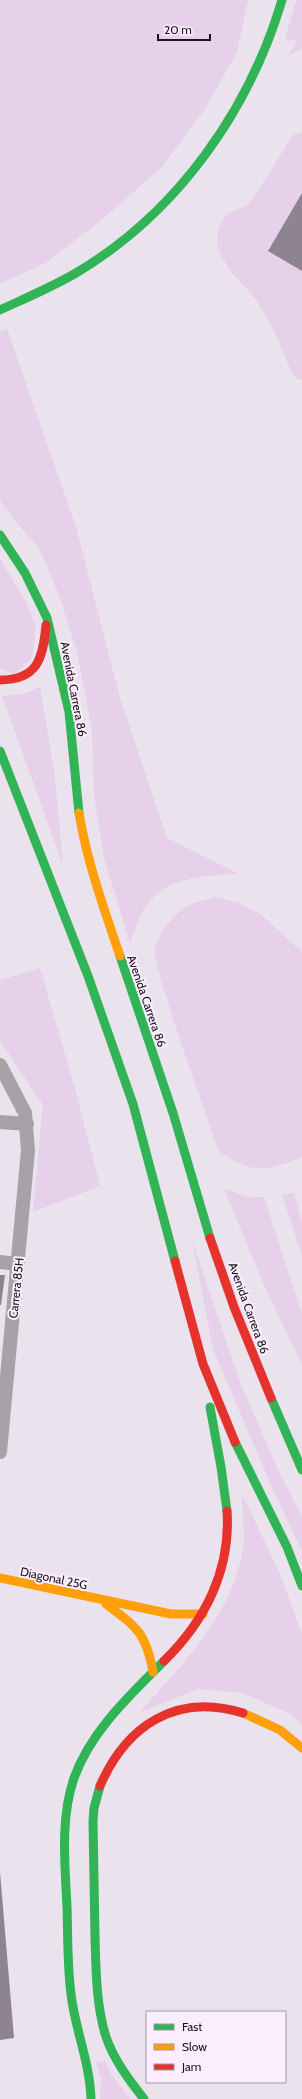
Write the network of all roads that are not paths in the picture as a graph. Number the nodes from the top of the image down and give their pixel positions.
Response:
1 (282, 0) edge
2 (0, 310) edge
3 (0, 536) edge
4 (47, 618) junction
5 (0, 680) edge
6 (0, 751) edge
7 (0, 1065) edge
8 (0, 1122) edge
9 (27, 1124) junction
10 (0, 1262) edge
11 (18, 1264) junction
12 (203, 1364) junction
13 (3, 1398) edge
14 (0, 1452) edge
15 (302, 1470) edge
16 (0, 1578) edge
17 (302, 1586) edge
18 (103, 1601) junction
19 (203, 1614) junction
20 (153, 1672) junction
21 (302, 1748) edge
22 (91, 2099) edge
23 (144, 2099) edge

1 - 2 main road
3 - 4 main road, Avenida Carrera 86
4 - 5 main road
4 - 15 main road, Avenida Carrera 86
6 - 12 main road
7 - 9 street, Carrera 85H
8 - 9 street
9 - 11 street, Carrera 85H
10 - 11 street
11 - 13 street, Carrera 85H
12 - 17 main road
12 - 19 main road
13 - 14 street, Carrera 85H
16 - 18 main road, Diagonal 25G
18 - 19 main road, Diagonal 25G
18 - 20 main road, Diagonal 25G
19 - 20 main road
20 - 22 main road
21 - 23 main road

